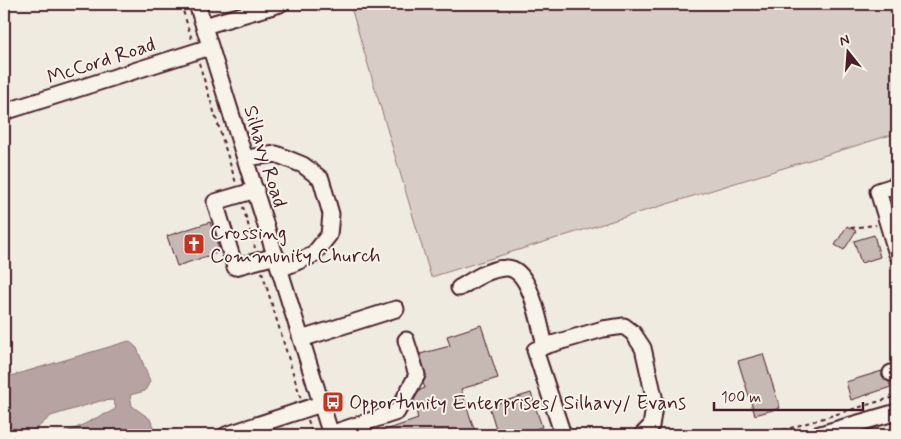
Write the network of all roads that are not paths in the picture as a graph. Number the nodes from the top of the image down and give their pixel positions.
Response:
1 (197, 4) edge
2 (280, 4) edge
3 (204, 26) junction
4 (203, 49) junction
5 (4, 112) edge
6 (246, 158) junction
7 (897, 185) edge
8 (256, 190) junction
9 (897, 254) edge
10 (278, 262) junction
11 (459, 288) dead end
12 (396, 309) dead end
13 (301, 339) junction
14 (406, 340) dead end
15 (545, 346) junction
16 (321, 404) junction
17 (897, 412) edge
18 (330, 434) edge
19 (226, 435) edge
20 (563, 435) edge
21 (642, 435) edge
22 (817, 435) edge

1 - 3 street, Silhavy Road
2 - 3 street
3 - 4 street, Silhavy Road
4 - 5 street, McCord Road
4 - 6 street, Silhavy Road
6 - 8 street, Silhavy Road
6 - 10 street
7 - 9 street
8 - 10 street, Silhavy Road
8 - 10 street
10 - 13 street, Silhavy Road
11 - 15 street
12 - 13 street
13 - 16 street, Silhavy Road
14 - 18 street
15 - 20 street
15 - 21 street
16 - 18 street, Silhavy Road
16 - 19 street
17 - 22 street

